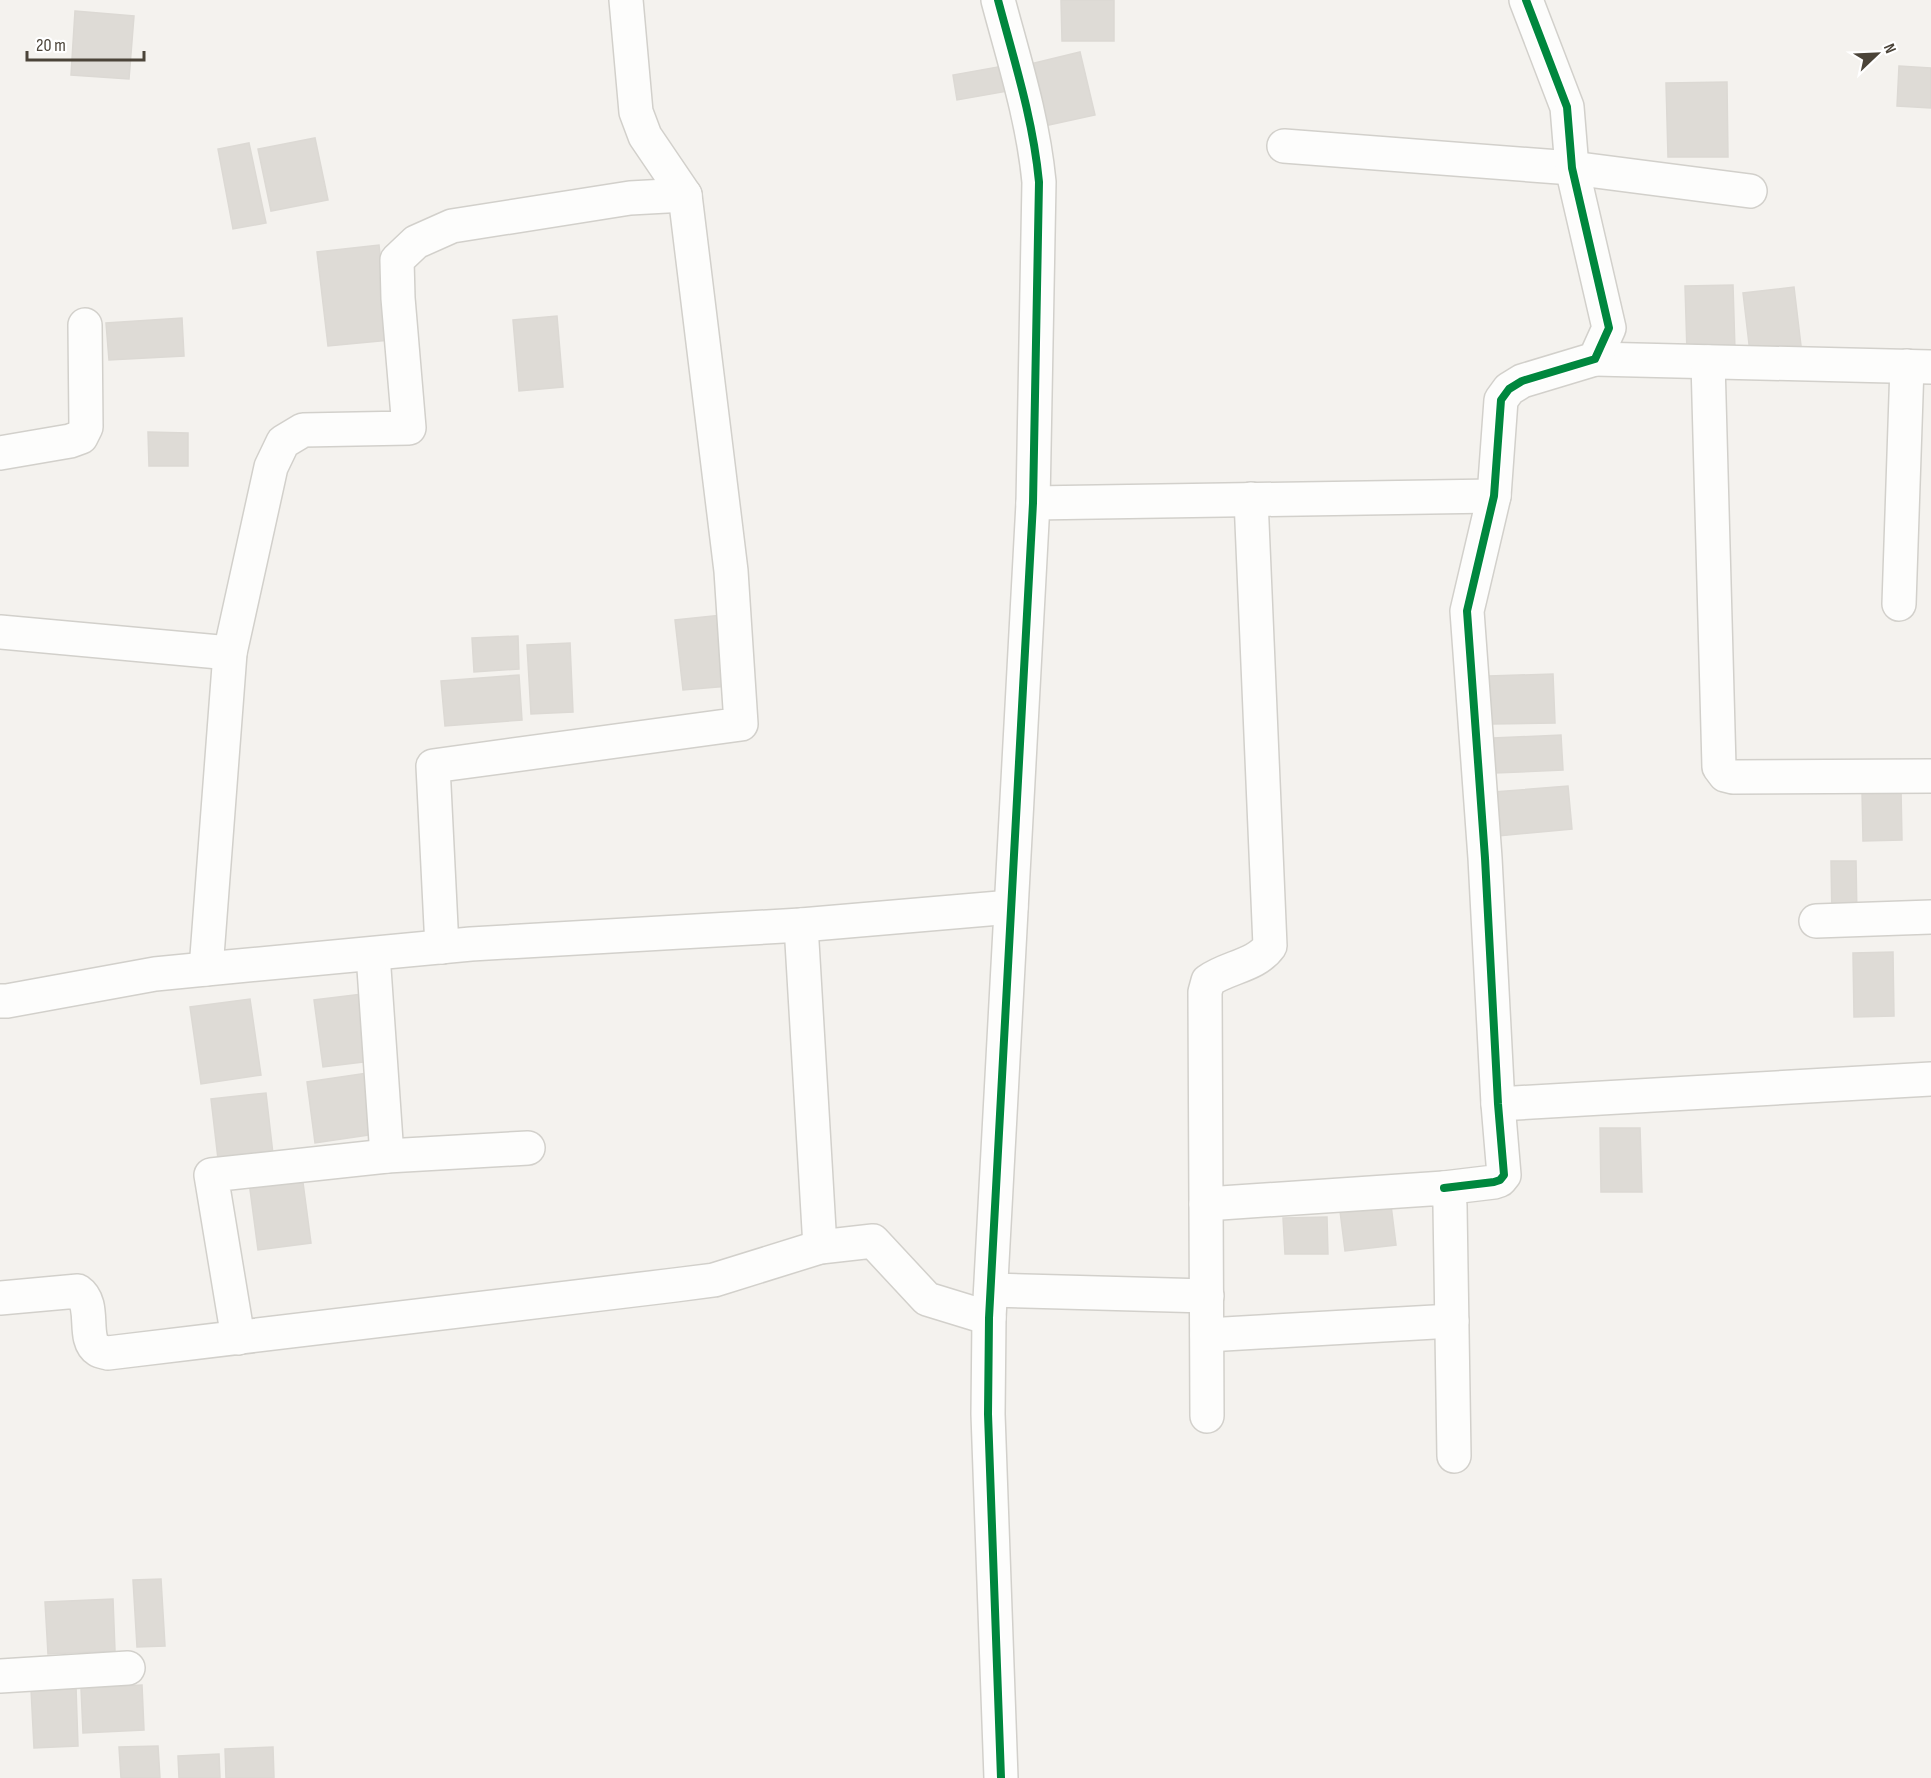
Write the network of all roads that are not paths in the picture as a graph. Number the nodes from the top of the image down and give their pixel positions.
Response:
1 (626, 0) edge
2 (998, 0) edge
3 (1526, 0) edge
4 (1284, 146) dead end
5 (1572, 168) junction
6 (1750, 191) dead end
7 (685, 195) junction
8 (85, 325) dead end
9 (1595, 359) junction
10 (1708, 362) junction
11 (1919, 366) edge
12 (0, 453) edge
13 (1494, 496) junction
14 (1251, 499) junction
15 (1033, 502) junction
16 (1899, 604) dead end
17 (0, 632) edge
18 (230, 653) junction
19 (1931, 776) edge
20 (1011, 907) junction
21 (1931, 918) edge
22 (1816, 921) dead end
23 (801, 925) junction
24 (442, 947) junction
25 (374, 954) junction
26 (206, 969) junction
27 (0, 1000) edge
28 (1931, 1079) edge
29 (1498, 1104) junction
30 (528, 1148) dead end
31 (387, 1156) junction
32 (1444, 1188) junction
33 (1206, 1204) junction
34 (820, 1248) junction
35 (1207, 1296) junction
36 (0, 1298) edge
37 (990, 1304) junction
38 (1452, 1321) junction
39 (1207, 1335) junction
40 (238, 1338) junction
41 (1207, 1416) dead end
42 (1454, 1456) dead end
43 (128, 1668) dead end
44 (0, 1676) edge
45 (1001, 1778) edge

1 - 7 street
2 - 15 street
3 - 5 street
4 - 5 street
5 - 6 street
5 - 9 street
7 - 18 street
7 - 24 street
8 - 12 street
9 - 10 street
9 - 13 street
10 - 11 street
10 - 19 street
11 - 16 street
13 - 14 street
13 - 29 street
14 - 15 street
14 - 33 street
15 - 20 street
17 - 18 street
18 - 26 street
20 - 23 street
20 - 37 street
21 - 22 street
23 - 24 street
23 - 34 street
24 - 25 street
25 - 26 street
25 - 31 street
26 - 27 street
28 - 29 street
29 - 32 street
30 - 31 street
31 - 40 street
32 - 33 street
32 - 38 street
33 - 35 street
34 - 37 street
34 - 40 street
35 - 37 street
35 - 39 street
36 - 40 street
37 - 45 street
38 - 39 street
38 - 42 street
39 - 41 street
43 - 44 street

